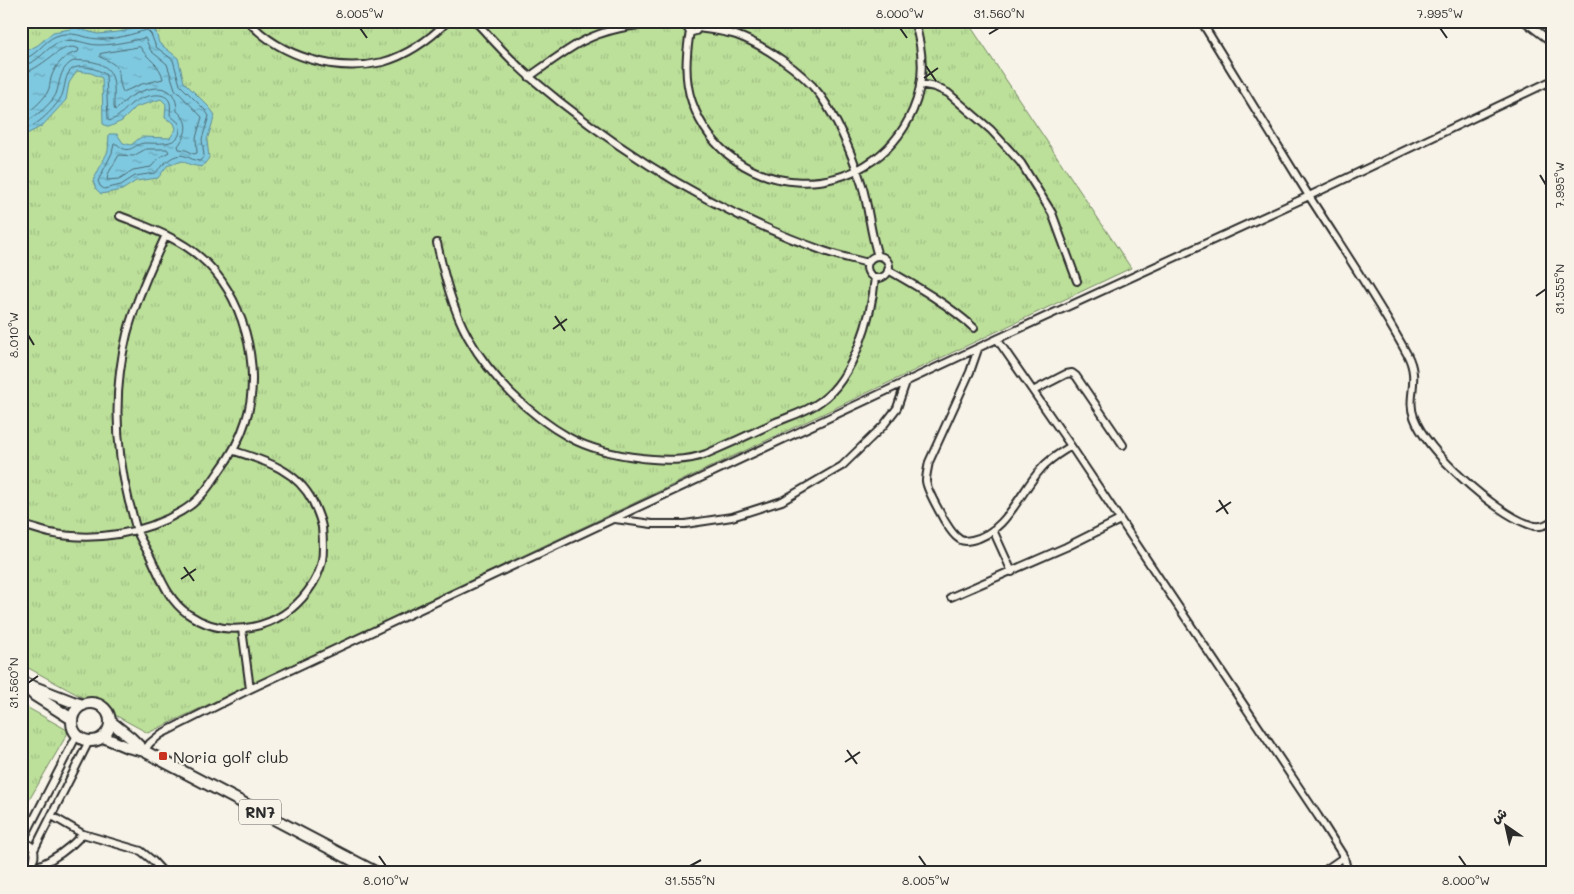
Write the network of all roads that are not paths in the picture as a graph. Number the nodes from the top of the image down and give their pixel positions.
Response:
1 (248, 21) edge
2 (448, 21) edge
3 (474, 21) edge
4 (914, 21) edge
5 (1201, 21) edge
6 (1524, 21) edge
7 (687, 23) edge
8 (698, 25) edge
9 (690, 31) junction
10 (1553, 43) edge
11 (529, 77) junction
12 (1553, 80) edge
13 (920, 84) junction
14 (857, 170) junction
15 (1309, 196) junction
16 (120, 216) dead end
17 (166, 235) junction
18 (437, 243) dead end
19 (878, 256) junction
20 (868, 263) junction
21 (888, 270) junction
22 (875, 277) junction
23 (1077, 281) dead end
24 (974, 328) dead end
25 (998, 339) junction
26 (978, 349) junction
27 (906, 382) junction
28 (1033, 391) junction
29 (1123, 445) dead end
30 (1071, 446) junction
31 (234, 451) junction
32 (614, 519) junction
33 (1120, 520) junction
34 (1553, 520) edge
35 (21, 524) edge
36 (993, 530) junction
37 (137, 531) junction
38 (1012, 572) junction
39 (952, 597) dead end
40 (242, 629) junction
41 (21, 682) edge
42 (250, 689) junction
43 (83, 704) junction
44 (72, 719) junction
45 (110, 722) junction
46 (77, 736) junction
47 (103, 737) junction
48 (88, 741) junction
49 (144, 751) junction
50 (52, 816) junction
51 (83, 834) junction
52 (21, 842) edge
53 (34, 850) junction
54 (1344, 857) junction
55 (34, 859) junction
56 (21, 868) edge
57 (35, 870) edge
58 (24, 873) edge
59 (164, 873) edge
60 (376, 873) edge
61 (1321, 873) edge
62 (1348, 873) edge

1 - 2 street
3 - 11 street
4 - 13 street
5 - 15 street
6 - 10 street
7 - 9 street
7 - 11 street
8 - 9 street
8 - 14 street
9 - 14 street
11 - 20 street
12 - 15 street
13 - 14 street
13 - 23 street
14 - 19 street
15 - 25 street
15 - 34 street
16 - 17 street
17 - 31 street
17 - 37 street
18 - 22 street
19 - 20 street
19 - 21 street
20 - 22 street
21 - 22 street
21 - 24 street
25 - 26 street
25 - 28 street
26 - 27 street
26 - 36 street
27 - 32 street
27 - 32 street
28 - 29 street
28 - 30 street
30 - 33 street
30 - 36 street
31 - 37 street
31 - 40 street
32 - 42 street
33 - 38 street
33 - 54 street
35 - 37 street
36 - 38 street
37 - 40 street
38 - 39 street
40 - 42 street
41 - 43 main road, RN7
41 - 44 main road, RN7
42 - 49 street
43 - 44 main road
43 - 45 main road, RN7
44 - 46 main road
45 - 47 main road
45 - 49 main road, RN7
46 - 48 main road
46 - 52 street
47 - 48 main road
47 - 49 main road, RN7
48 - 50 street
49 - 60 main road, RN7
50 - 51 street
50 - 53 street
51 - 57 street
51 - 59 street
52 - 53 street
53 - 55 street
54 - 61 street
54 - 62 street
55 - 56 street
55 - 57 street
56 - 58 street

